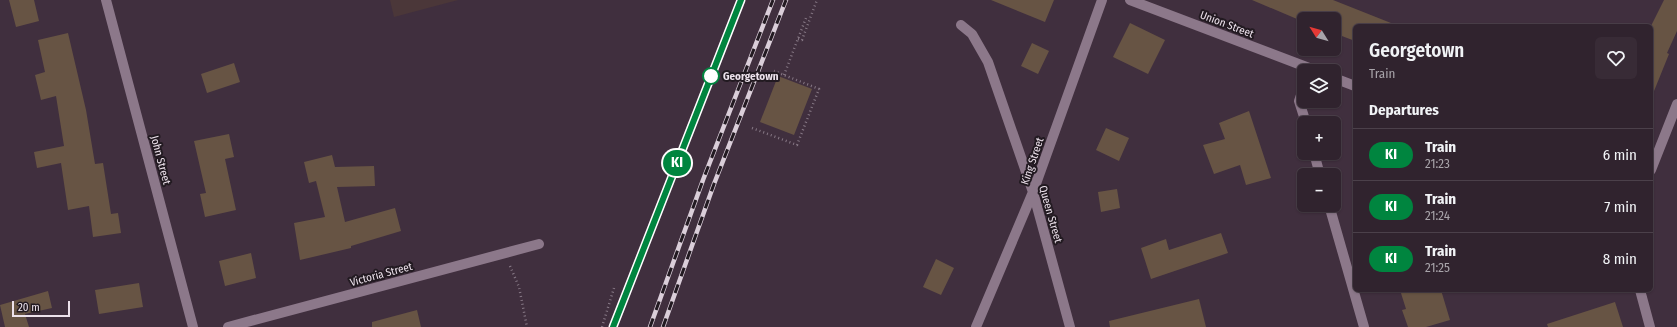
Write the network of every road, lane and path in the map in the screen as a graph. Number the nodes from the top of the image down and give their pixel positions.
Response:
1 (106, 0) edge
2 (817, 0) edge
3 (1102, 0) edge
4 (1130, 0) edge
5 (806, 18) dead end
6 (961, 25) dead end
7 (798, 39) junction
8 (1297, 64) edge
9 (774, 71) dead end
10 (784, 75) junction
11 (1341, 81) edge
12 (1353, 85) edge
13 (1677, 104) edge
14 (752, 128) dead end
15 (1653, 165) edge
16 (1034, 192) junction
17 (1331, 212) edge
18 (539, 244) dead end
19 (505, 253) junction
20 (614, 288) dead end
21 (1353, 289) edge
22 (1354, 292) edge
23 (1641, 292) edge
24 (193, 327) edge
25 (228, 327) edge
26 (527, 327) edge
27 (602, 327) edge
28 (976, 327) edge
29 (1070, 327) edge
30 (1364, 327) edge
31 (1650, 327) edge

1 - 24 street, John Street
2 - 7 path
3 - 16 street, King Street
4 - 8 street, Union Street
5 - 7 path
6 - 16 street, Queen Street
7 - 10 path
9 - 10 path
10 - 14 path
11 - 12 street
13 - 15 street
16 - 28 street, King Street
16 - 29 street, Queen Street
17 - 21 street
18 - 19 street, Victoria Street
19 - 25 street, Victoria Street
19 - 26 path
20 - 27 path
22 - 30 street
23 - 31 street

